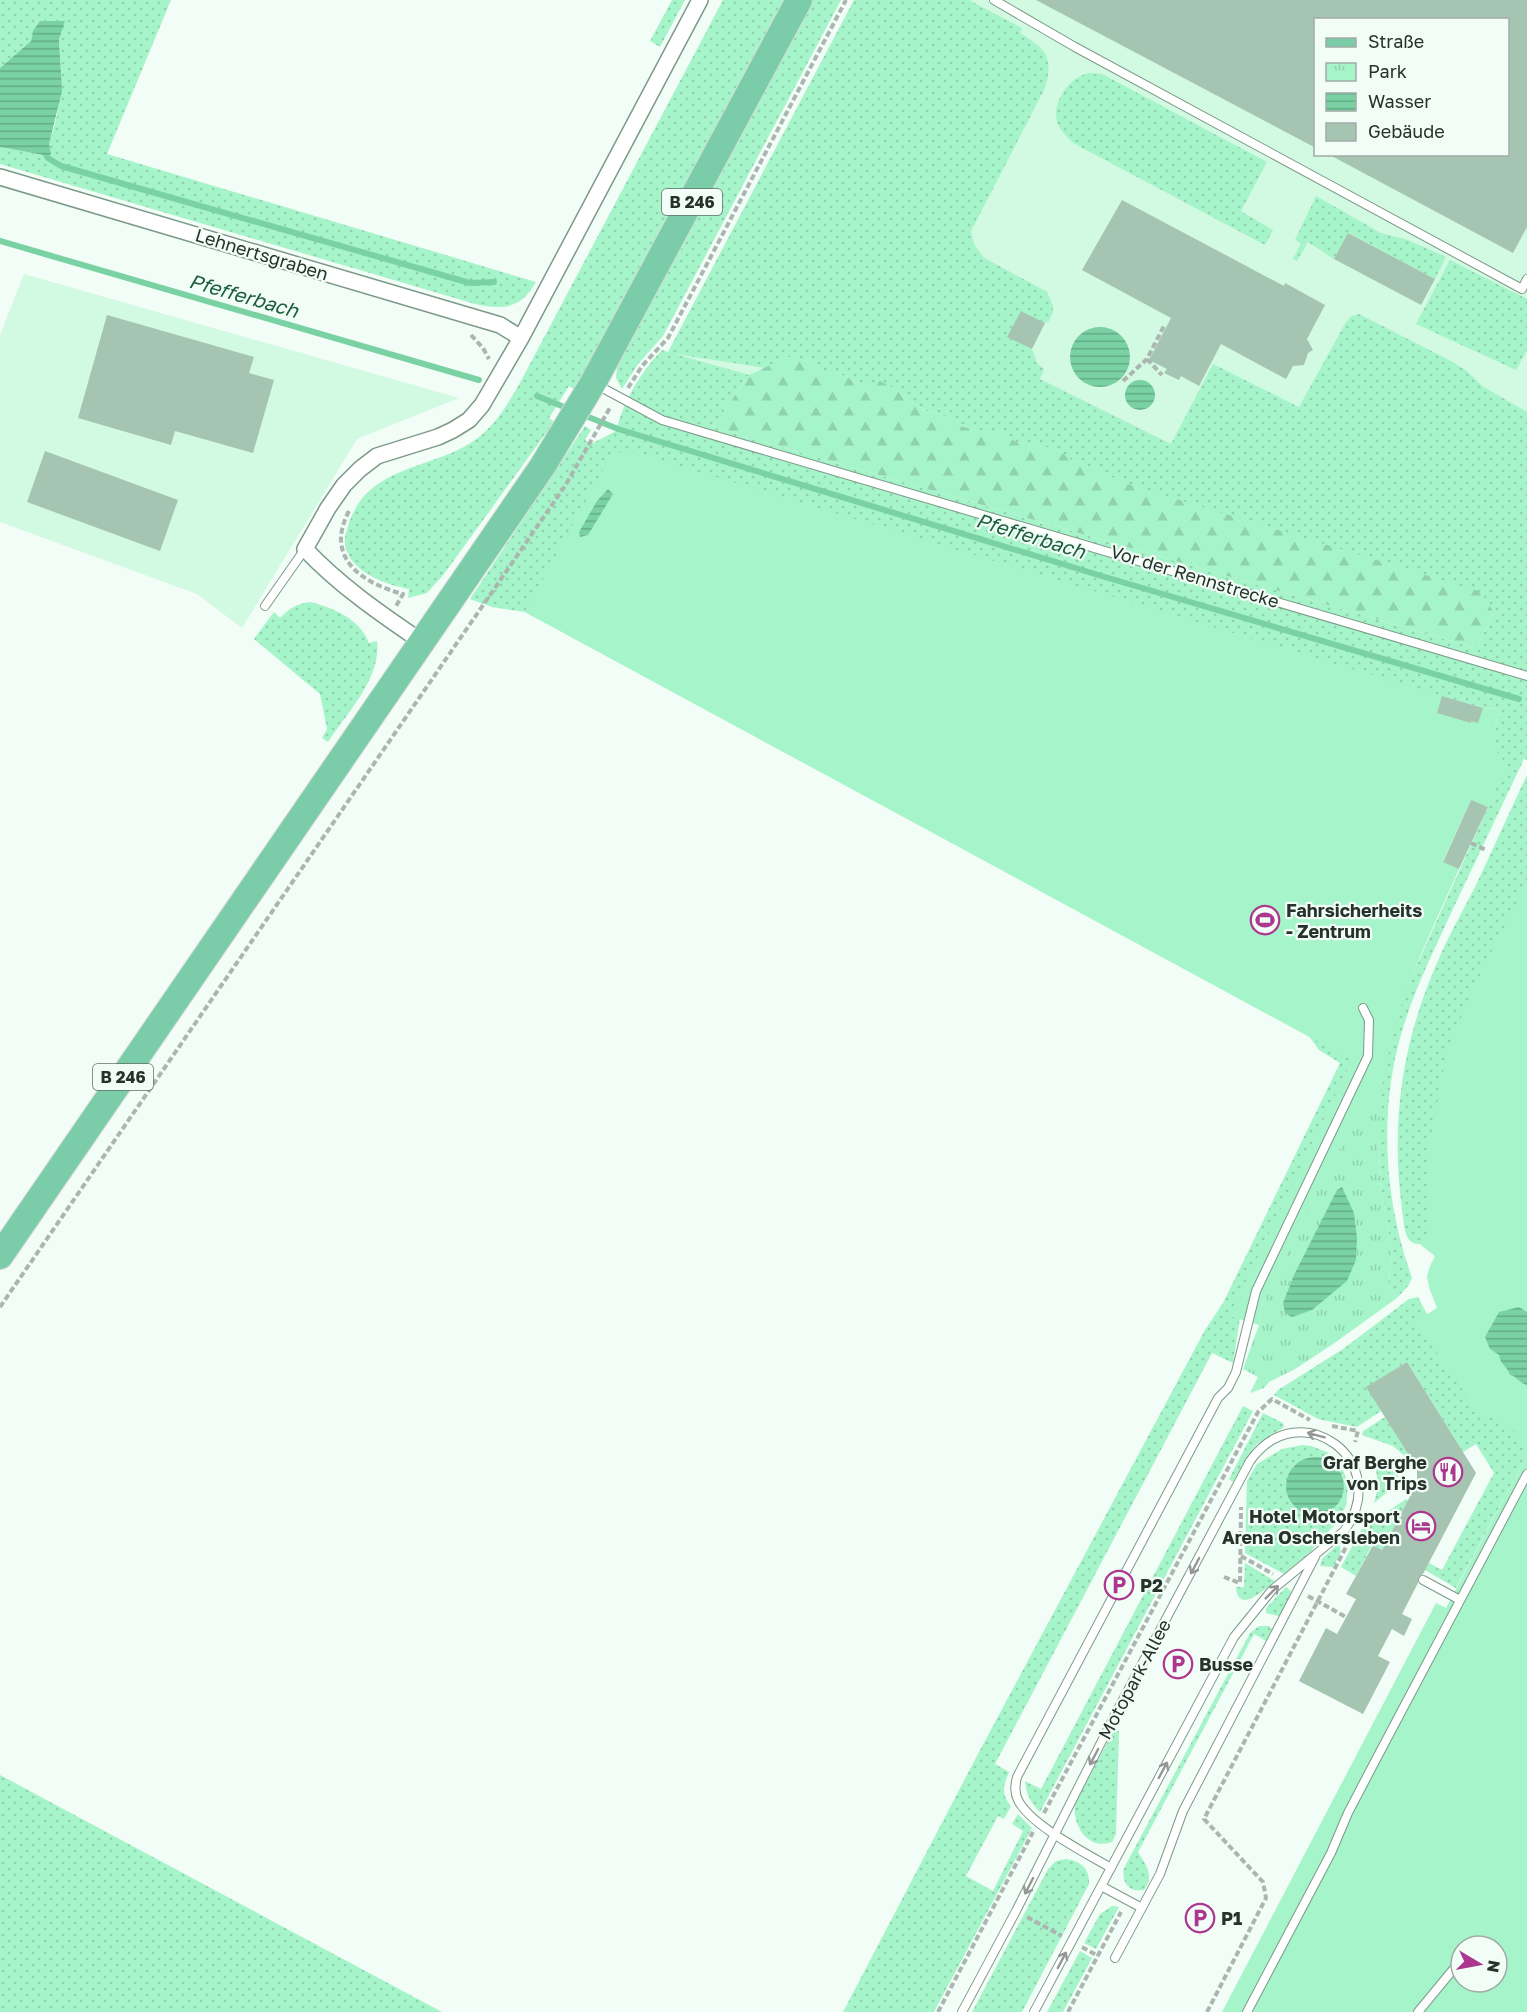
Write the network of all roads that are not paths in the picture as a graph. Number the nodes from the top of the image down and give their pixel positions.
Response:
1 (700, 0) edge
2 (799, 0) edge
3 (994, 0) edge
4 (0, 177) edge
5 (1527, 279) edge
6 (520, 338) junction
7 (587, 392) junction
8 (305, 549) junction
9 (264, 606) dead end
10 (422, 642) junction
11 (1527, 676) edge
12 (1363, 1008) dead end
13 (0, 1256) edge
14 (1527, 1474) edge
15 (1316, 1556) junction
16 (1424, 1580) dead end
17 (1460, 1600) junction
18 (1055, 1834) junction
19 (1111, 1868) junction
20 (1101, 1886) junction
21 (1142, 1908) junction
22 (1115, 1958) dead end
23 (1449, 1975) edge
24 (962, 2012) edge
25 (1034, 2012) edge
26 (1247, 2012) edge
27 (1418, 2012) edge

1 - 6 street
2 - 7 main road, B 246
3 - 5 lane
4 - 6 street, Lehnertsgraben
6 - 8 street
7 - 10 main road, B 246
7 - 11 lane, Vor der Rennstrecke
8 - 9 lane
8 - 10 street
10 - 13 main road, B 246
12 - 18 lane
14 - 17 lane
15 -> 18 lane, Motopark-Allee
19 -> 15 lane, Motopark-Allee
15 - 21 lane
16 - 17 lane
17 - 26 lane
18 - 19 lane
18 -> 24 lane, Motopark-Allee
19 - 20 lane, Motopark-Allee
20 - 21 lane
25 -> 20 lane, Motopark-Allee
21 - 22 lane
23 - 27 lane

